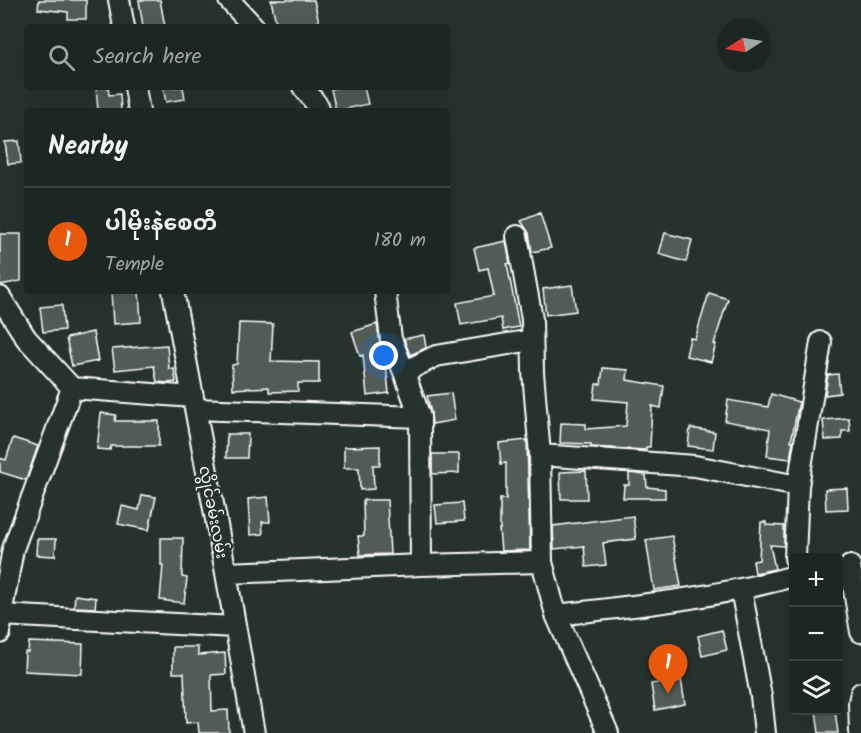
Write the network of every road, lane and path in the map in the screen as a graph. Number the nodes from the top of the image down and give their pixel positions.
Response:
1 (119, 0) edge
2 (229, 0) edge
3 (123, 24) edge
4 (251, 24) edge
5 (136, 90) edge
6 (305, 90) edge
7 (138, 108) edge
8 (319, 108) edge
9 (517, 236) dead end
10 (174, 294) edge
11 (385, 294) edge
12 (0, 297) edge
13 (532, 340) junction
14 (821, 342) dead end
15 (404, 372) junction
16 (72, 388) junction
17 (194, 403) junction
18 (420, 417) junction
19 (540, 455) junction
20 (798, 486) junction
21 (795, 553) edge
22 (542, 562) junction
23 (421, 565) junction
24 (850, 565) edge
25 (226, 573) junction
26 (789, 577) edge
27 (741, 589) junction
28 (556, 615) junction
29 (0, 621) edge
30 (235, 627) junction
31 (861, 632) edge
32 (861, 693) edge
33 (254, 733) edge
34 (608, 733) edge
35 (765, 733) edge
36 (860, 733) edge

1 - 3 street
2 - 4 street
5 - 7 street
6 - 8 street
9 - 13 street
10 - 17 street, လွိုင်ခမ်းလမ်း
11 - 15 street
12 - 16 street
13 - 15 street
13 - 19 street
14 - 20 street
15 - 18 street
16 - 17 street
16 - 29 street
17 - 18 street
17 - 25 street, လွိုင်ခမ်းလမ်း
18 - 23 street
19 - 20 street
19 - 22 street
20 - 21 street
22 - 23 street
22 - 28 street
23 - 25 street
24 - 31 street
25 - 30 street, လွိုင်ခမ်းလမ်း
26 - 27 street
27 - 28 street
27 - 35 street
28 - 34 street
29 - 30 street
30 - 33 street, လွိုင်ခမ်းလမ်း
32 - 36 street

